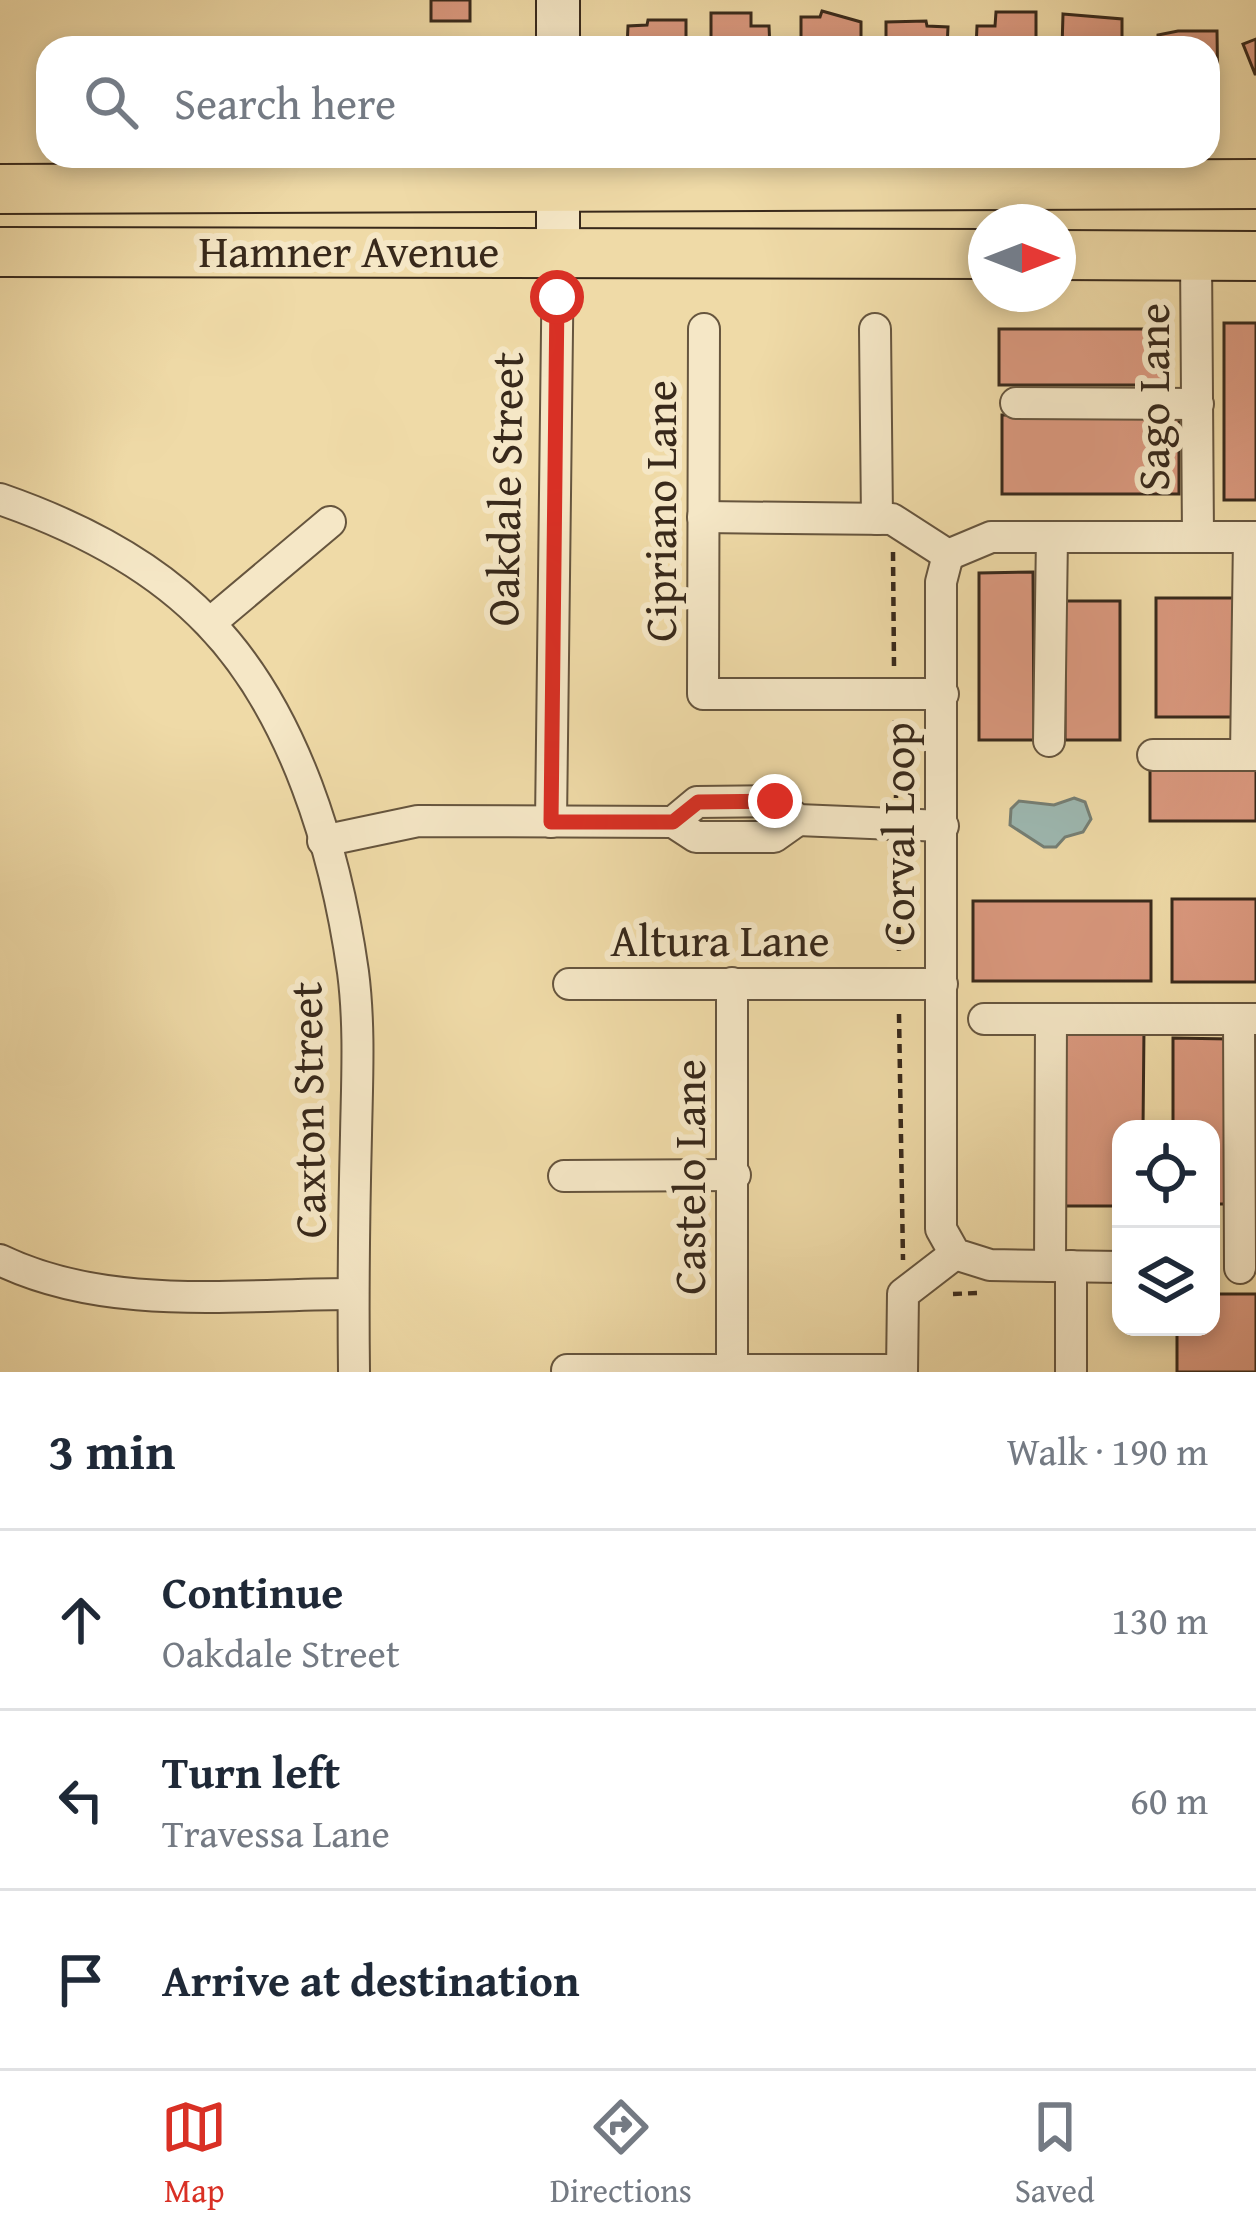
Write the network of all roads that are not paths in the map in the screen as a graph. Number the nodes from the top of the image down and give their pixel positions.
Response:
1 (558, 0) edge
2 (558, 36) edge
3 (558, 171) edge
4 (1256, 184) edge
5 (0, 189) edge
6 (1256, 225) edge
7 (558, 249) junction
8 (0, 252) edge
9 (968, 254) edge
10 (1076, 255) edge
11 (1196, 256) junction
12 (1256, 256) edge
13 (704, 329) dead end
14 (875, 329) dead end
15 (1016, 403) dead end
16 (1198, 404) junction
17 (0, 499) edge
18 (703, 518) junction
19 (877, 518) junction
20 (330, 521) dead end
21 (1052, 537) junction
22 (1198, 537) junction
23 (1252, 537) edge
24 (948, 555) junction
25 (210, 623) junction
26 (943, 694) junction
27 (1049, 741) dead end
28 (1153, 755) dead end
29 (1251, 755) edge
30 (740, 802) junction
31 (798, 820) junction
32 (551, 822) junction
33 (673, 822) junction
34 (943, 826) junction
35 (742, 837) junction
36 (323, 842) junction
37 (732, 983) junction
38 (569, 984) dead end
39 (942, 984) junction
40 (984, 1019) dead end
41 (1051, 1019) junction
42 (1248, 1019) edge
43 (735, 1174) junction
44 (564, 1176) dead end
45 (955, 1254) junction
46 (0, 1260) edge
47 (1061, 1266) junction
48 (1112, 1267) edge
49 (1236, 1268) edge
50 (353, 1294) junction
51 (567, 1370) edge
52 (732, 1370) edge
53 (902, 1371) edge
54 (354, 1372) edge
55 (1071, 1372) edge

1 - 2 street
3 - 4 main road, Hamner Avenue
3 - 5 main road, Hamner Avenue
3 - 7 street, Oakdale Street
6 - 11 main road
7 - 8 main road, Hamner Avenue
7 - 9 main road, Hamner Avenue
7 - 32 street, Oakdale Street
10 - 11 main road
11 - 12 main road
11 - 16 street, Sago Lane
13 - 18 street, Cipriano Lane
14 - 19 street
15 - 16 street
16 - 22 street, Sago Lane
17 - 25 street, Caxton Street
18 - 19 street
18 - 26 street, Cipriano Lane
19 - 24 street
20 - 25 street
21 - 22 street
21 - 24 street
21 - 27 street
22 - 23 street
23 - 29 street
24 - 26 street, Corval Loop
25 - 36 street, Caxton Street
26 - 34 street, Corval Loop
28 - 29 street
30 - 31 street
30 - 33 street
30 - 35 street
31 - 34 street
31 - 35 street
32 - 33 street
32 - 36 street
33 - 35 street
34 - 39 street, Corval Loop
36 - 50 street, Caxton Street
37 - 38 street, Altura Lane
37 - 39 street, Altura Lane
37 - 43 street, Castelo Lane
39 - 45 street, Corval Loop
40 - 41 street
41 - 42 street
41 - 47 street
42 - 49 street
43 - 44 street
43 - 52 street, Castelo Lane
45 - 47 street
45 - 53 street
46 - 50 street
47 - 48 street
47 - 55 street
50 - 54 street, Caxton Street
51 - 52 street
52 - 53 street

